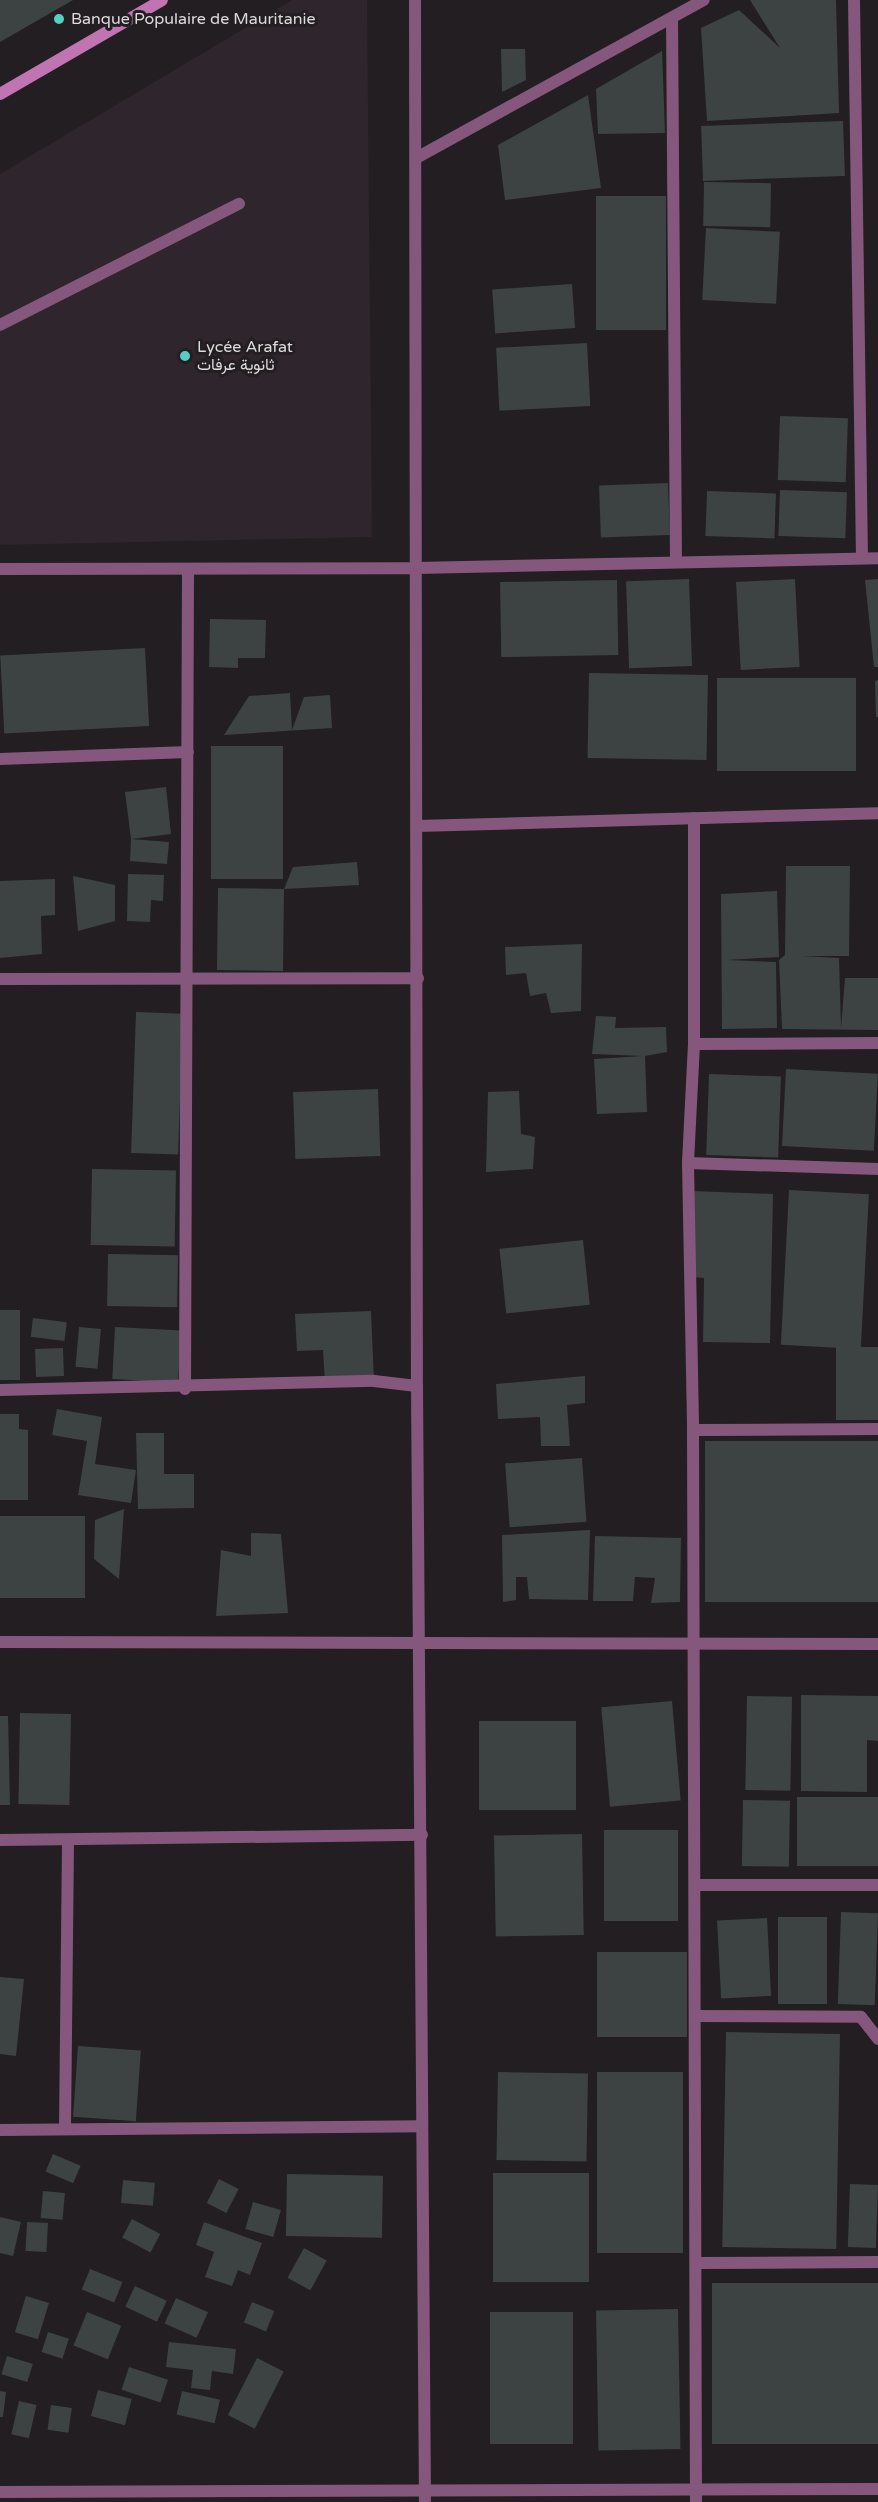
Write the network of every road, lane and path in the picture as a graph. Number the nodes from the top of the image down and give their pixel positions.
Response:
1 (415, 0) edge
2 (704, 0) edge
3 (854, 0) edge
4 (154, 2) edge
5 (672, 20) junction
6 (0, 94) edge
7 (418, 157) junction
8 (239, 204) dead end
9 (0, 325) edge
10 (862, 558) junction
11 (878, 558) edge
12 (676, 562) junction
13 (416, 568) junction
14 (0, 569) edge
15 (188, 569) junction
16 (188, 752) junction
17 (0, 759) edge
18 (878, 813) edge
19 (694, 818) junction
20 (417, 826) junction
21 (187, 978) junction
22 (418, 978) junction
23 (0, 979) edge
24 (878, 1043) edge
25 (694, 1044) junction
26 (688, 1163) junction
27 (878, 1169) edge
28 (417, 1386) junction
29 (186, 1389) junction
30 (0, 1390) edge
31 (878, 1429) edge
32 (693, 1430) junction
33 (0, 1642) edge
34 (693, 1644) junction
35 (878, 1644) edge
36 (421, 1646) junction
37 (422, 1835) junction
38 (0, 1840) edge
39 (68, 1840) junction
40 (695, 1885) junction
41 (878, 1885) edge
42 (695, 2016) junction
43 (878, 2039) edge
44 (422, 2126) junction
45 (65, 2129) junction
46 (0, 2130) edge
47 (878, 2262) edge
48 (697, 2263) junction
49 (697, 2487) junction
50 (878, 2489) edge
51 (0, 2492) edge
52 (210, 2497) edge
53 (425, 2497) edge
54 (696, 2502) edge

1 - 7 street
2 - 5 street
3 - 10 street
4 - 6 street
5 - 7 street
5 - 12 street
7 - 13 street
8 - 9 street
10 - 11 street
10 - 12 street
12 - 13 street
13 - 15 street
13 - 20 street
14 - 15 street
15 - 16 street
16 - 17 street
16 - 21 street
18 - 19 street
19 - 20 street
19 - 25 street
20 - 22 street
21 - 22 street
21 - 23 street
21 - 29 street
22 - 28 street
24 - 25 street
25 - 26 street
26 - 27 street
26 - 32 street
28 - 29 street
28 - 36 street
29 - 30 street
31 - 32 street
32 - 34 street
33 - 36 street
34 - 35 street
34 - 36 street
34 - 40 street
36 - 37 street
37 - 39 street
37 - 44 street
38 - 39 street
39 - 45 street
40 - 41 street
40 - 42 street
42 - 43 street
42 - 48 street
44 - 45 street
44 - 53 street
45 - 46 street
47 - 48 street
48 - 49 street
49 - 50 street
49 - 53 street
49 - 54 street
51 - 52 street
52 - 53 street

